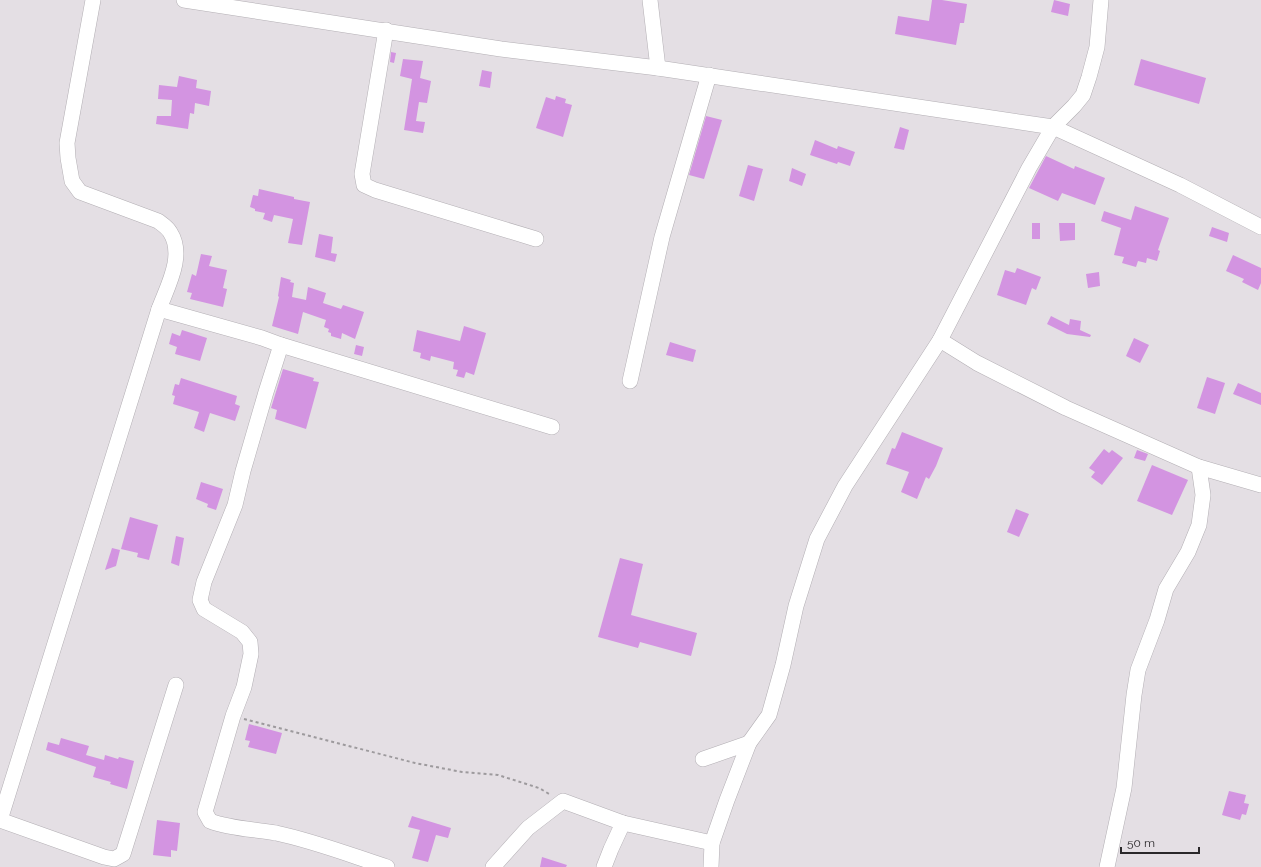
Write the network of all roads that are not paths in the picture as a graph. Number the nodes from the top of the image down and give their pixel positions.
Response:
1 (93, 0) edge
2 (184, 0) edge
3 (650, 0) edge
4 (1101, 0) edge
5 (386, 30) junction
6 (658, 68) junction
7 (709, 75) junction
8 (1053, 127) junction
9 (1261, 227) edge
10 (536, 239) dead end
11 (159, 308) junction
12 (940, 340) junction
13 (281, 345) junction
14 (630, 381) dead end
15 (552, 427) dead end
16 (1199, 467) junction
17 (1261, 485) edge
18 (176, 684) dead end
19 (749, 743) junction
20 (703, 759) dead end
21 (0, 820) edge
22 (623, 823) junction
23 (712, 843) junction
24 (387, 867) edge
25 (493, 867) edge
26 (604, 867) edge
27 (711, 867) edge
28 (1107, 867) edge

1 - 11 street
2 - 5 street
3 - 6 street
4 - 8 street
5 - 6 street
5 - 10 street
6 - 7 street
7 - 8 street
7 - 14 street
8 - 9 street
8 - 12 street
11 - 13 street
11 - 21 street
12 - 16 street
12 - 19 street
13 - 15 street
13 - 24 street
16 - 17 street
16 - 28 street
18 - 21 street
19 - 20 street
19 - 23 street
22 - 23 street
22 - 25 street
22 - 26 street
23 - 27 street

